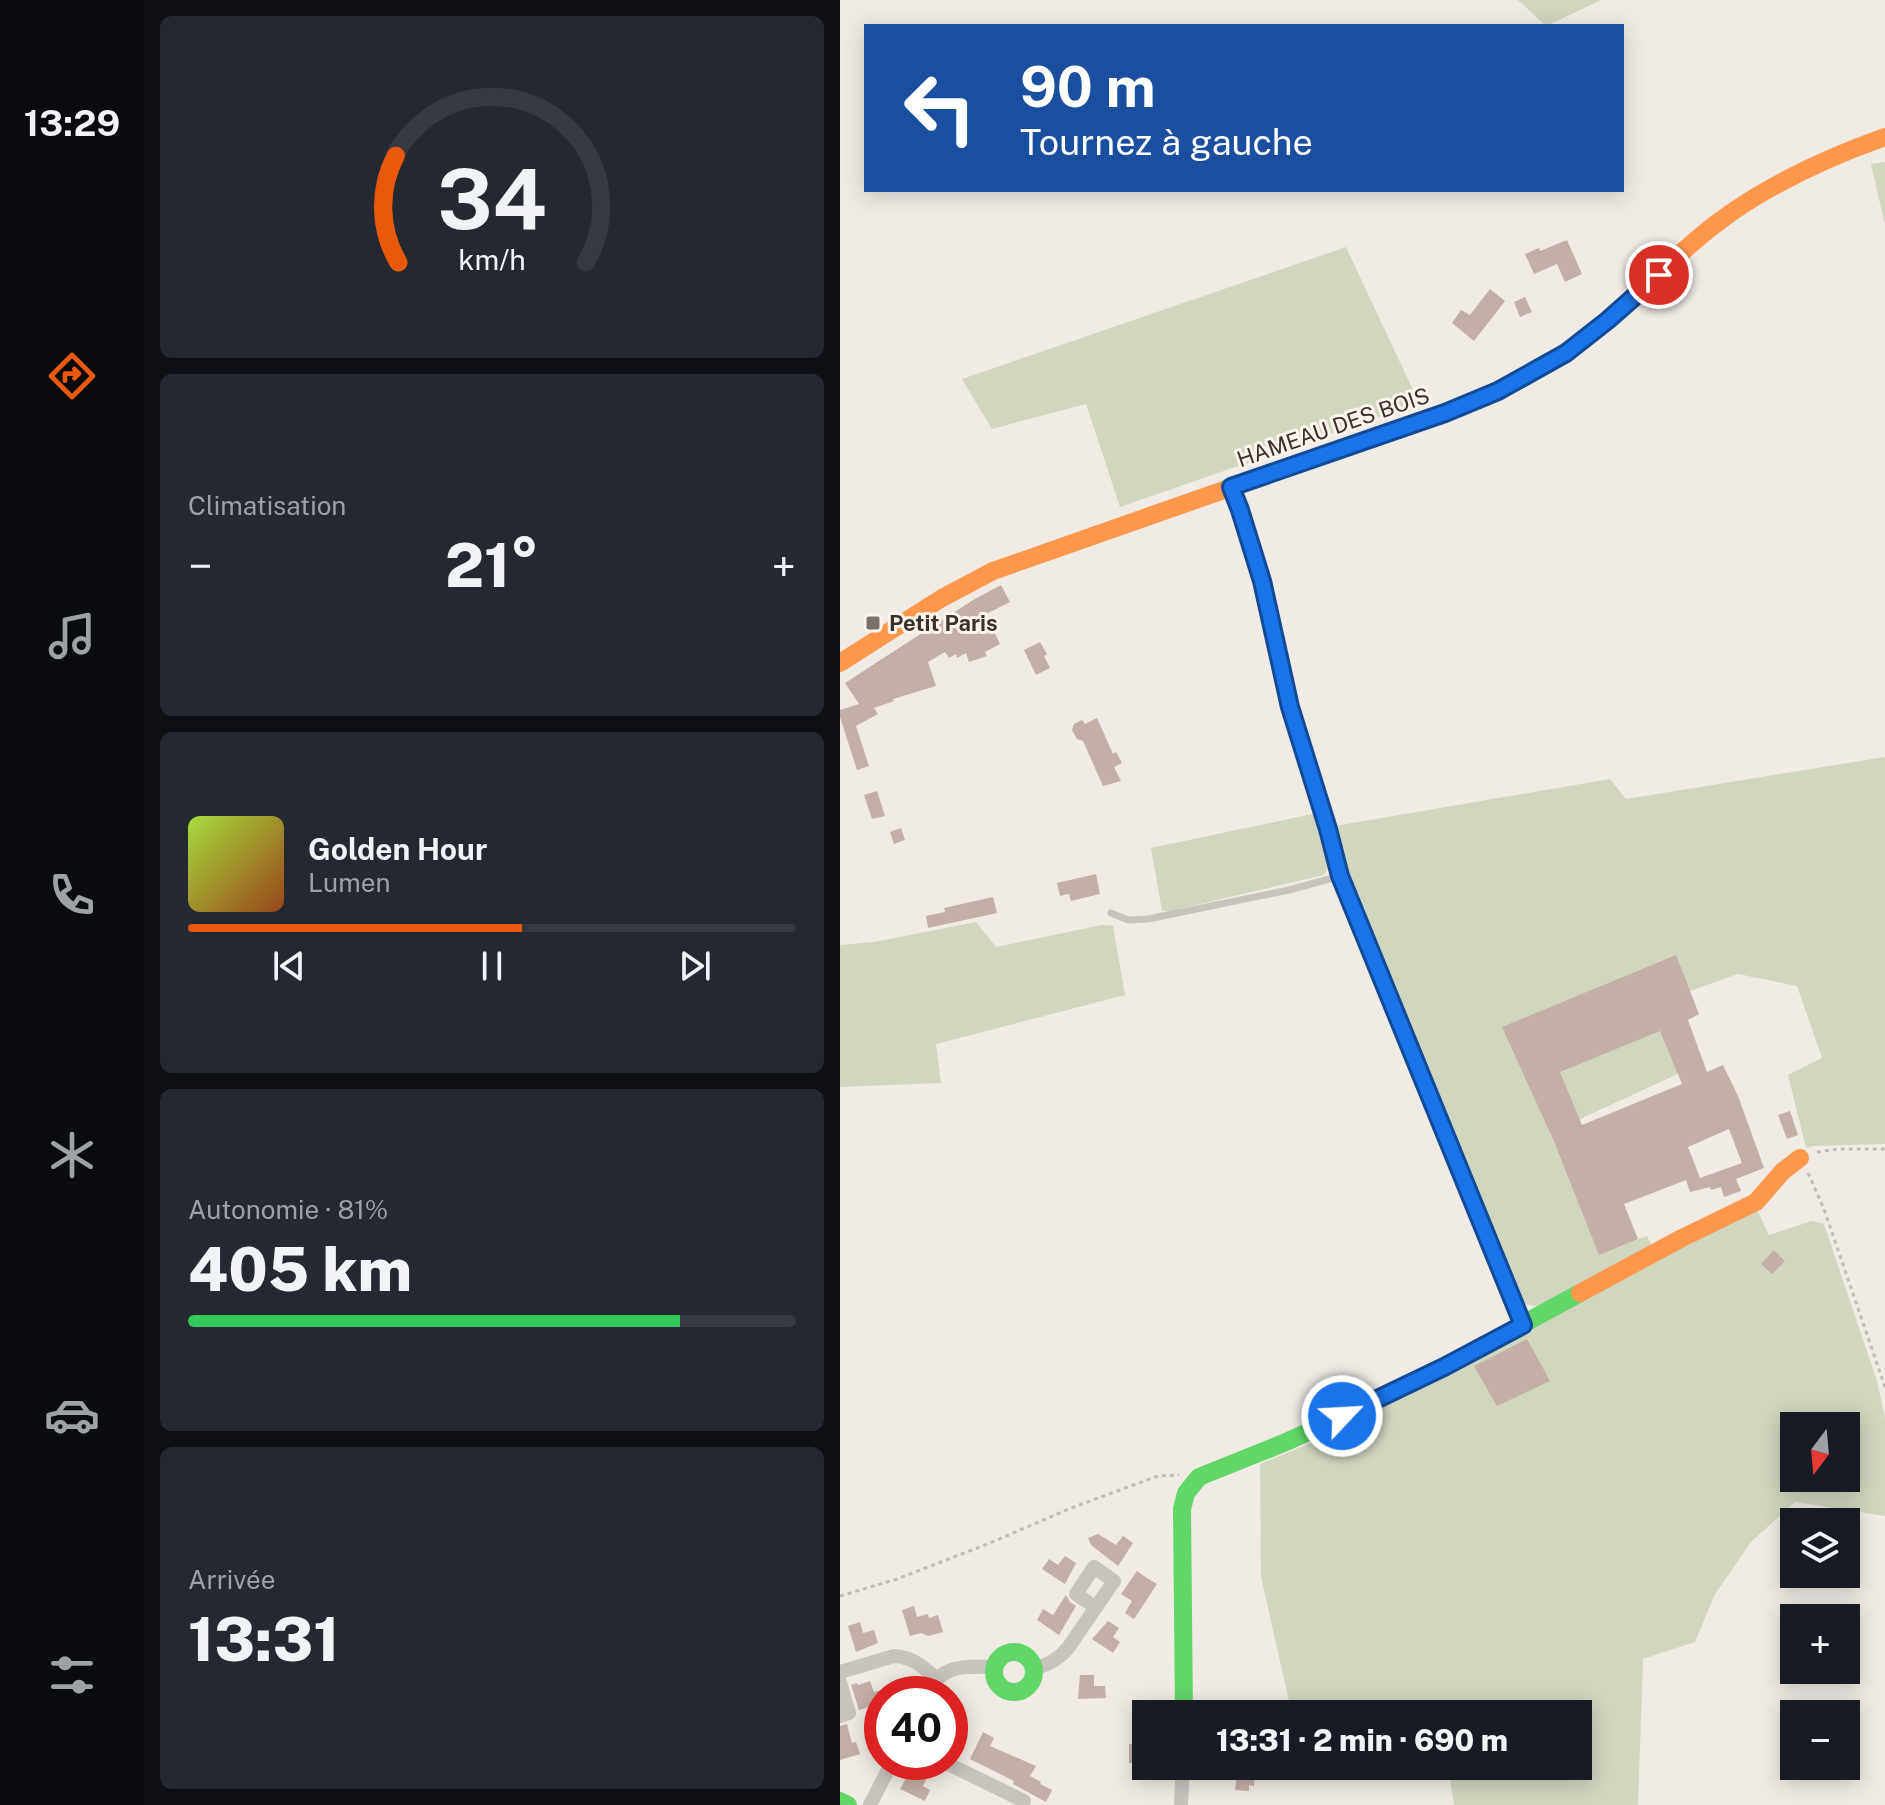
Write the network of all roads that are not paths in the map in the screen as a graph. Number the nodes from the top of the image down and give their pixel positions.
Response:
1 (1885, 137) edge
2 (1885, 149) edge
3 (1805, 171) junction
4 (1231, 487) junction
5 (840, 663) edge
6 (1340, 876) junction
7 (1111, 913) dead end
8 (1800, 1158) road end
9 (1523, 1325) junction
10 (1095, 1607) dead end
11 (995, 1667) junction
12 (1034, 1669) junction
13 (840, 1672) edge
14 (933, 1676) edge
15 (941, 1676) edge
16 (840, 1682) edge
17 (1184, 1700) edge
18 (840, 1716) edge
19 (968, 1774) edge
20 (883, 1780) edge
21 (1182, 1780) edge
22 (840, 1801) edge
23 (1024, 1801) dead end
24 (848, 1805) edge
25 (870, 1805) edge
26 (1181, 1805) edge

1 - 3 street, HAMEAU DES BOIS
2 - 3 street, HAMEAU DES BOIS
3 - 4 street, HAMEAU DES BOIS
4 - 5 street, HAMEAU DES BOIS
4 - 6 lane
6 - 7 lane
6 - 9 lane
8 - 9 street
9 - 17 street
10 - 12 street
11 - 12 street
11 - 12 street
11 - 15 street
13 - 14 street
16 - 18 street
19 - 23 street
20 - 25 street
21 - 26 street
22 - 24 street

